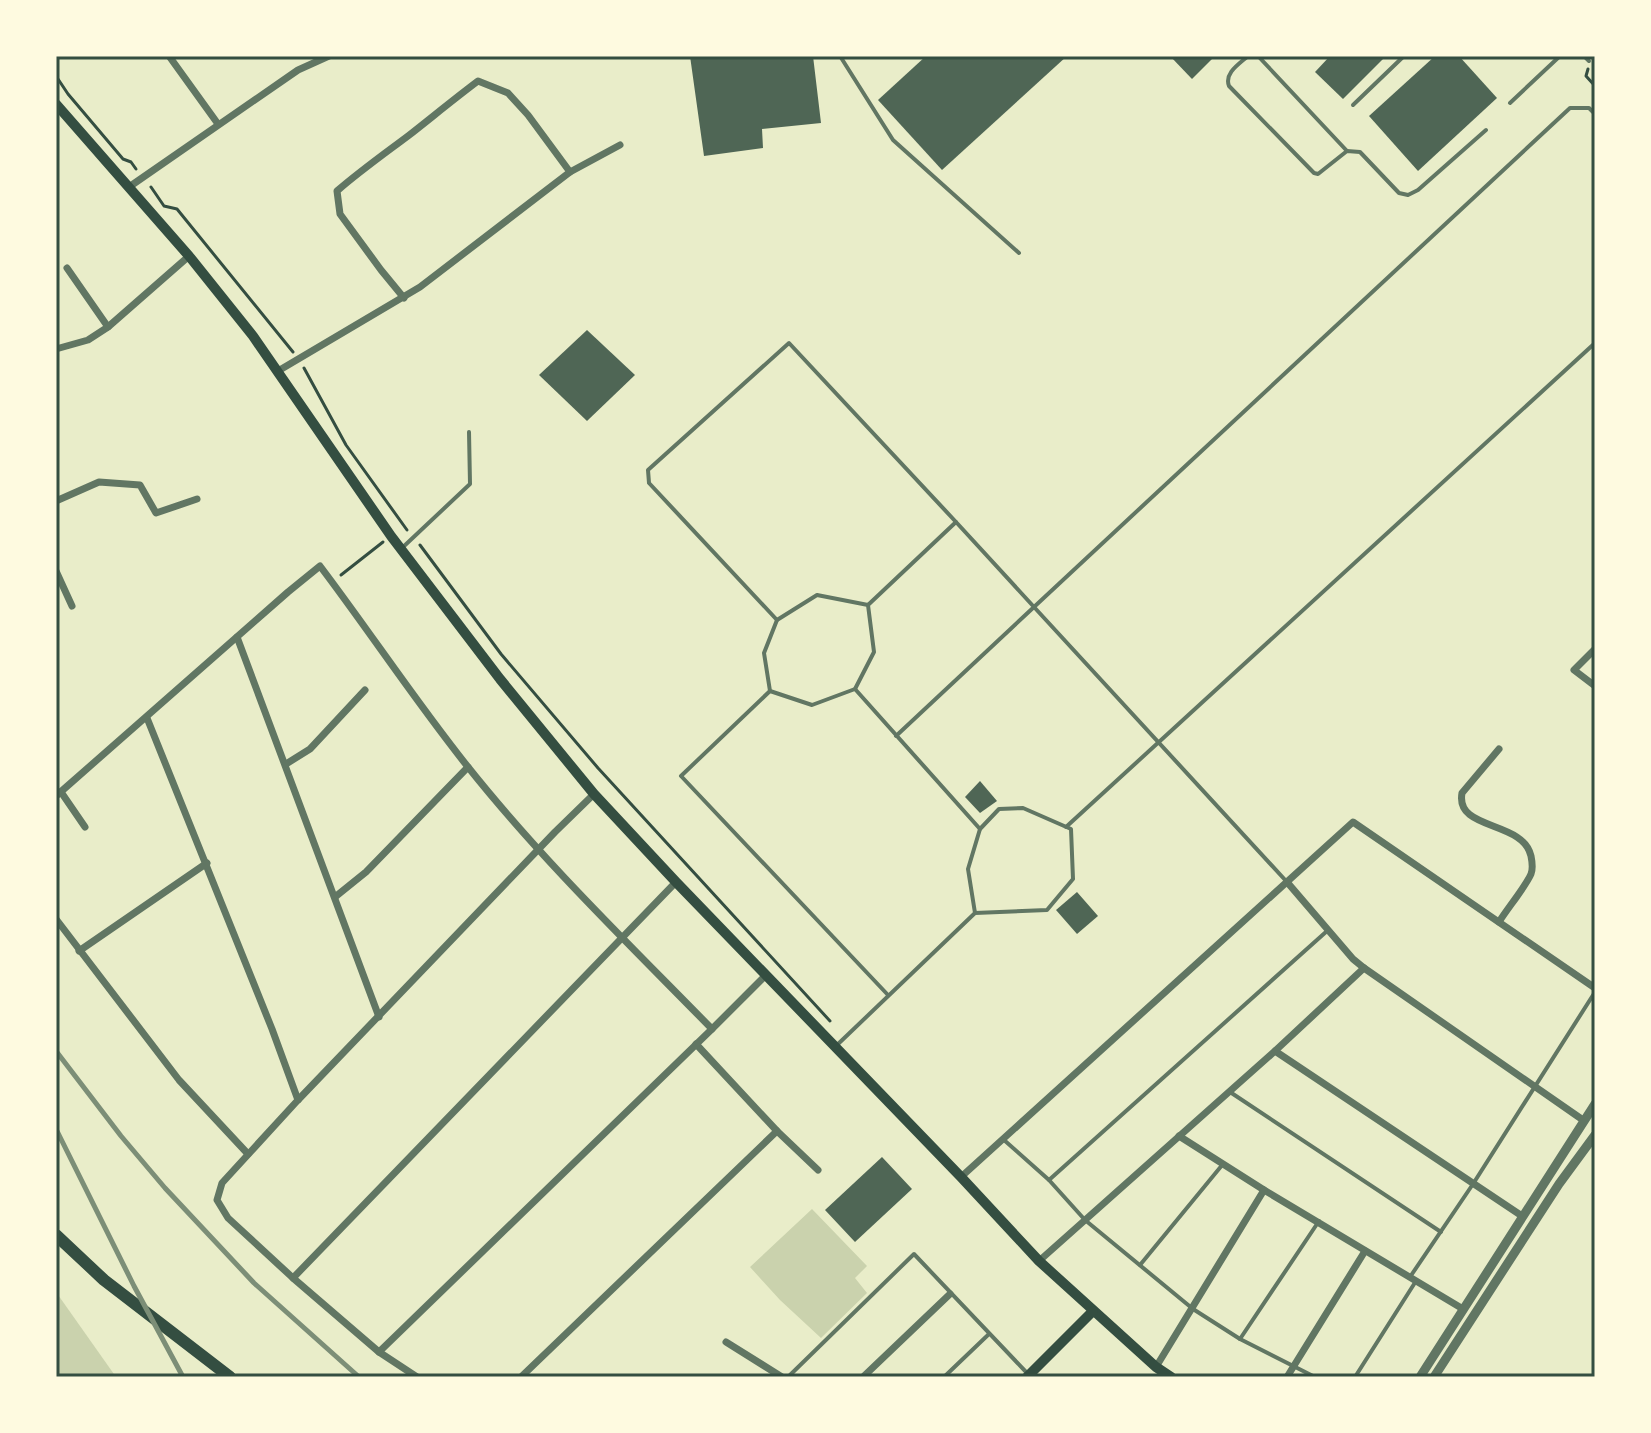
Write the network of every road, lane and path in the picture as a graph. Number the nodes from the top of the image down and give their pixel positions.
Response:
1 (169, 56) edge
2 (329, 56) edge
3 (840, 56) edge
4 (1248, 56) edge
5 (1258, 56) edge
6 (1404, 56) edge
7 (1560, 56) edge
8 (1584, 56) edge
9 (1589, 61) joint
10 (56, 76) edge
11 (1595, 86) edge
12 (1510, 103) dead end
13 (56, 105) edge
14 (1353, 105) dead end
15 (1595, 114) edge
16 (218, 124) junction
17 (1486, 130) dead end
18 (620, 145) dead end
19 (1347, 151) junction
20 (570, 172) junction
21 (143, 177) junction
22 (129, 187) junction
23 (1019, 253) dead end
24 (189, 256) junction
25 (67, 268) dead end
26 (404, 298) junction
27 (108, 327) junction
28 (1595, 343) edge
29 (56, 349) edge
30 (298, 360) junction
31 (278, 371) junction
32 (469, 432) dead end
33 (197, 499) dead end
34 (56, 501) edge
35 (956, 522) junction
36 (391, 536) junction
37 (413, 537) junction
38 (401, 549) junction
39 (56, 571) edge
40 (332, 582) junction
41 (868, 605) junction
42 (72, 606) dead end
43 (1034, 607) junction
44 (777, 620) junction
45 (237, 637) junction
46 (1595, 649) edge
47 (1595, 686) edge
48 (855, 689) junction
49 (365, 690) dead end
50 (770, 691) junction
51 (147, 718) junction
52 (896, 736) junction
53 (1158, 744) junction
54 (1499, 749) dead end
55 (286, 764) junction
56 (468, 767) junction
57 (58, 794) edge
58 (594, 794) junction
59 (85, 827) dead end
60 (1066, 827) junction
61 (980, 829) junction
62 (539, 849) junction
63 (207, 863) junction
64 (676, 882) junction
65 (1287, 882) junction
66 (335, 897) junction
67 (975, 913) junction
68 (56, 919) edge
69 (1499, 922) junction
70 (1328, 930) junction
71 (621, 937) junction
72 (79, 951) junction
73 (1364, 968) junction
74 (766, 975) junction
75 (1595, 990) edge
76 (888, 995) junction
77 (379, 1017) junction
78 (712, 1029) junction
79 (844, 1037) junction
80 (696, 1044) junction
81 (835, 1047) junction
82 (1275, 1051) junction
83 (1534, 1085) junction
84 (1229, 1092) junction
85 (298, 1100) junction
86 (1595, 1104) edge
87 (1583, 1120) junction
88 (777, 1131) junction
89 (1595, 1135) edge
90 (1179, 1136) junction
91 (1003, 1139) junction
92 (248, 1154) junction
93 (1223, 1164) junction
94 (818, 1170) dead end
95 (961, 1177) junction
96 (1049, 1180) junction
97 (1473, 1184) junction
98 (1264, 1190) junction
99 (1522, 1216) junction
100 (1085, 1220) junction
101 (1319, 1221) junction
102 (1441, 1232) junction
103 (56, 1235) edge
104 (1365, 1251) junction
105 (1039, 1261) junction
106 (1140, 1265) junction
107 (293, 1278) junction
108 (1413, 1279) junction
109 (950, 1294) junction
110 (1193, 1309) junction
111 (1463, 1309) junction
112 (1093, 1311) junction
113 (989, 1334) junction
114 (1240, 1339) junction
115 (726, 1342) dead end
116 (379, 1352) junction
117 (1293, 1366) junction
118 (1156, 1367) junction
119 (1029, 1376) edge
120 (230, 1377) edge
121 (417, 1377) edge
122 (521, 1377) edge
123 (782, 1377) edge
124 (788, 1377) edge
125 (863, 1377) edge
126 (944, 1377) edge
127 (1171, 1377) edge
128 (1287, 1377) edge
129 (1315, 1377) edge
130 (1355, 1377) edge
131 (1420, 1377) edge
132 (1434, 1377) edge

1 - 16 street
2 - 16 street
3 - 23 lane
4 - 19 lane
5 - 19 lane
6 - 14 lane
7 - 12 lane
8 - 9 lane
9 - 11 path
10 - 21 path
13 - 22 main road
15 - 43 lane
16 - 21 street
17 - 19 lane
18 - 20 street
20 - 26 street
20 - 26 street
21 - 22 street
21 - 30 path
22 - 24 main road
24 - 27 street
24 - 31 main road
25 - 27 street
26 - 30 street
27 - 29 street
28 - 53 lane
30 - 31 street
30 - 37 path
31 - 36 main road
32 - 37 lane
33 - 34 street
35 - 41 lane
35 - 43 lane
35 - 44 lane
36 - 38 main road
36 - 40 path
37 - 38 lane
37 - 79 path
38 - 58 main road
39 - 42 street
40 - 45 street
40 - 56 street
41 - 44 lane
41 - 48 lane
43 - 52 lane
43 - 53 lane
44 - 50 lane
45 - 51 street
45 - 55 street
46 - 47 street
48 - 50 lane
48 - 52 lane
49 - 55 street
50 - 76 lane
51 - 57 street
51 - 63 street
52 - 61 lane
53 - 60 lane
53 - 65 lane
54 - 69 street
55 - 66 street
56 - 62 street
56 - 66 street
57 - 59 street
58 - 62 street
58 - 64 main road
60 - 61 lane
60 - 67 lane
61 - 67 lane
62 - 71 street
62 - 77 street
63 - 72 street
63 - 85 street
64 - 71 street
64 - 74 main road
65 - 69 street
65 - 70 street
65 - 91 street
66 - 77 street
67 - 76 lane
68 - 72 street
69 - 75 street
70 - 73 street
70 - 96 lane
71 - 78 street
71 - 107 street
72 - 92 street
73 - 82 street
73 - 83 street
74 - 78 street
74 - 81 main road
75 - 83 lane
76 - 79 lane
77 - 85 street
78 - 80 street
79 - 81 lane
80 - 88 street
80 - 116 street
81 - 95 main road
82 - 84 street
82 - 97 street
83 - 87 street
83 - 97 lane
84 - 90 street
84 - 102 lane
85 - 92 street
86 - 87 street
87 - 99 street
88 - 94 street
88 - 122 street
89 - 132 street
90 - 93 street
90 - 100 street
91 - 95 street
91 - 96 lane
92 - 107 street
93 - 98 street
93 - 106 lane
95 - 105 main road
96 - 100 lane
97 - 99 street
97 - 102 lane
98 - 101 street
98 - 110 street
99 - 111 street
100 - 105 street
100 - 106 lane
101 - 104 street
101 - 114 lane
102 - 108 lane
103 - 120 highway
104 - 108 street
104 - 117 street
105 - 112 main road
106 - 110 lane
107 - 116 street
108 - 111 street
108 - 130 lane
109 - 113 lane
109 - 124 lane
109 - 125 street
110 - 114 lane
110 - 118 street
111 - 131 street
112 - 118 main road
112 - 119 main road
113 - 119 lane
113 - 126 lane
114 - 117 lane
115 - 123 street
116 - 121 street
117 - 128 street
117 - 129 lane
118 - 127 main road

